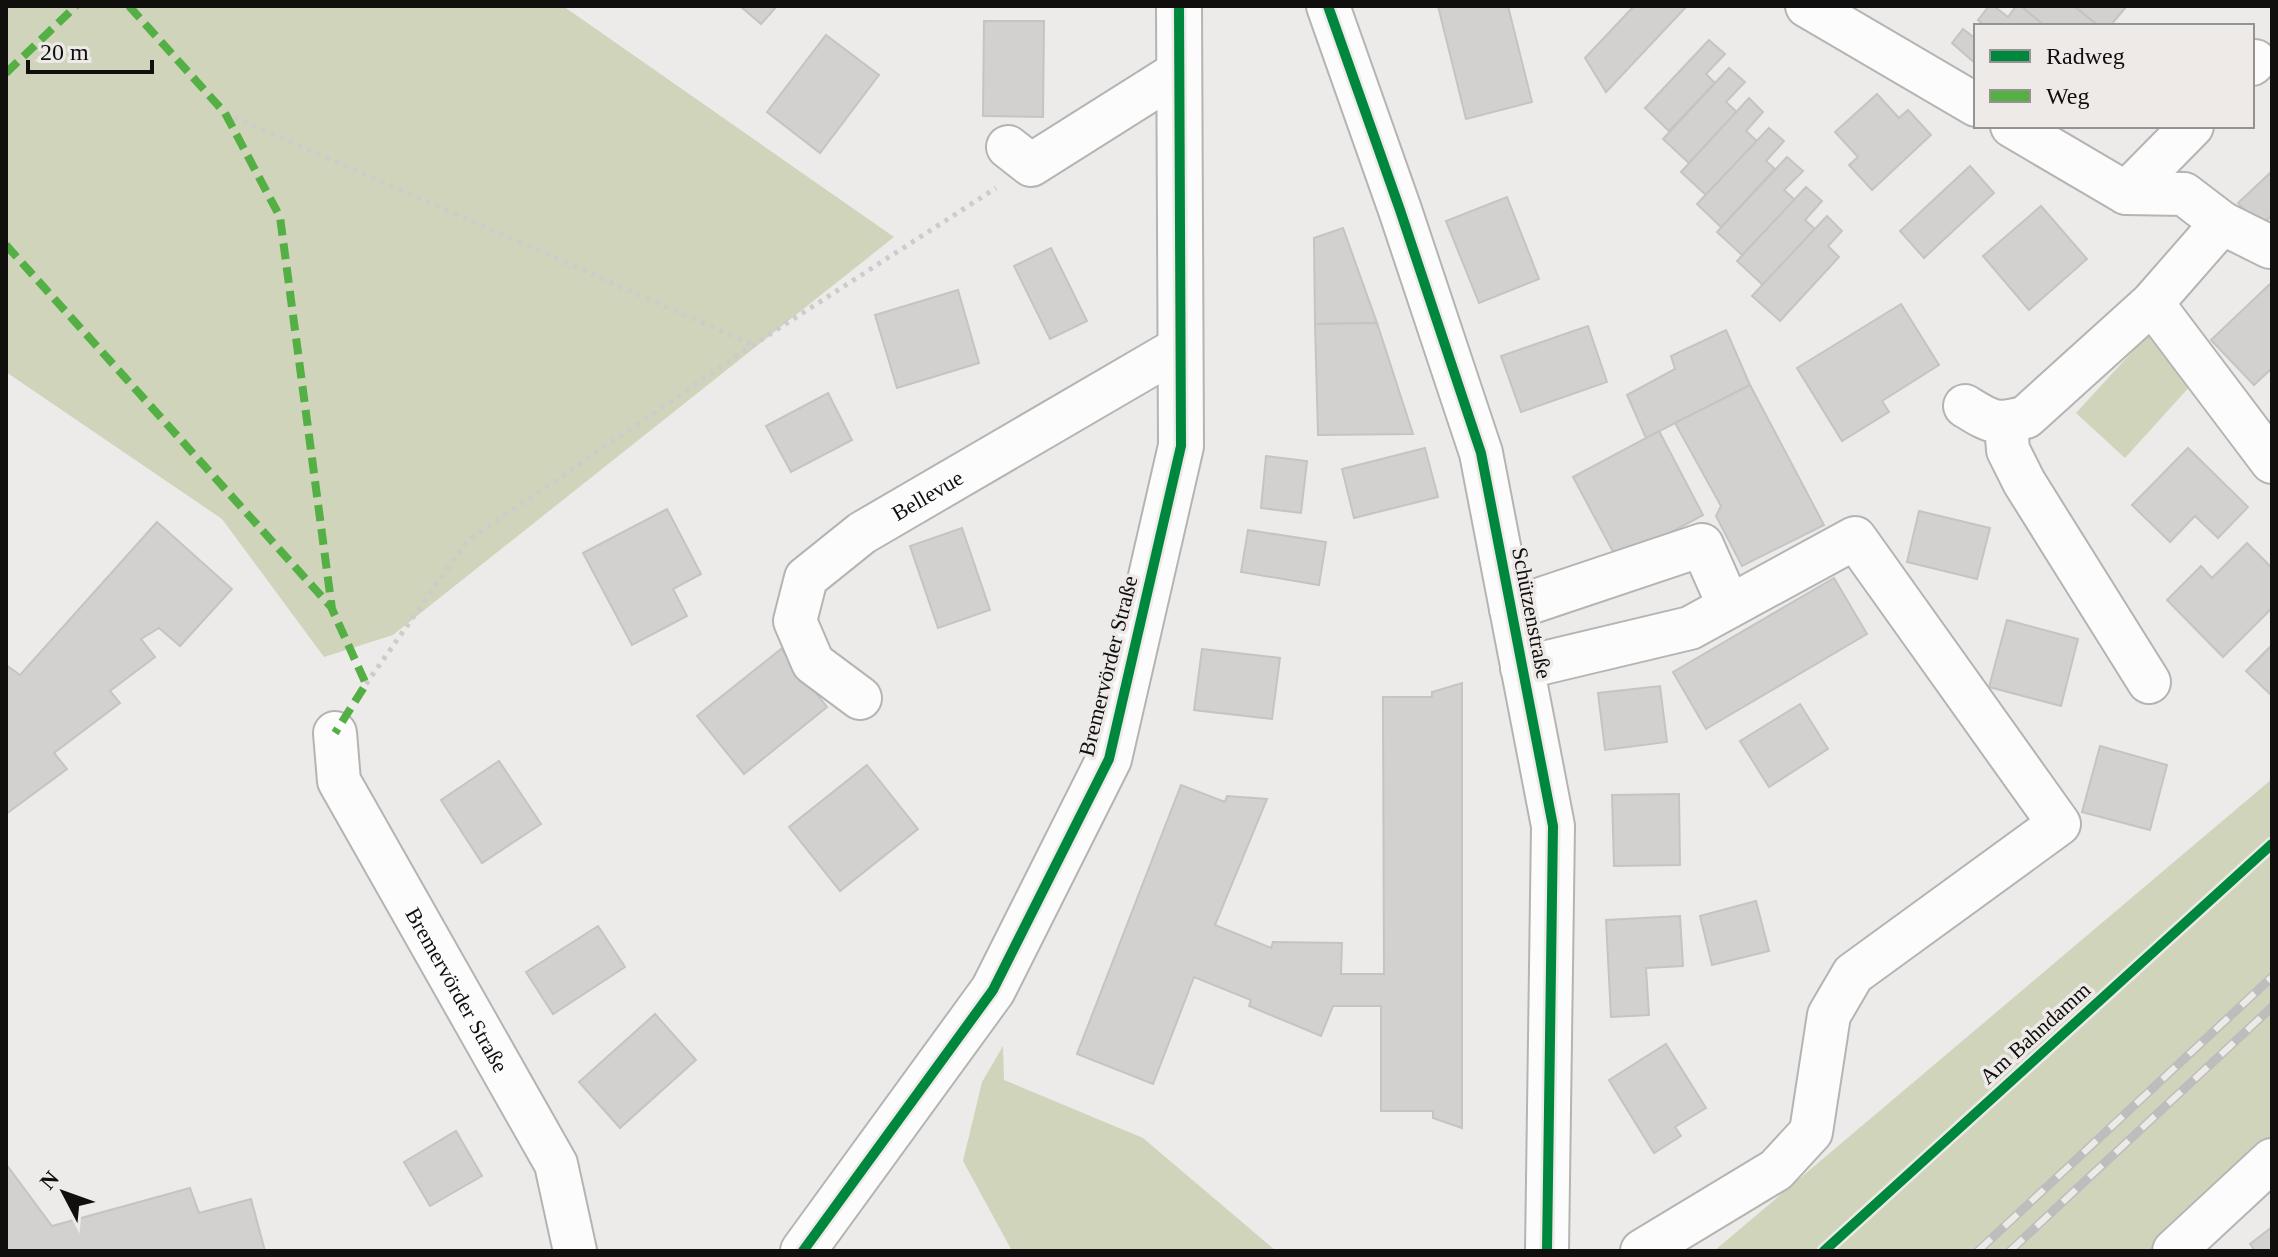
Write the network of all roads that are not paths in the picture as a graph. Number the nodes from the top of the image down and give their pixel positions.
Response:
1 (1179, 6) edge
2 (1328, 6) edge
3 (1807, 6) edge
4 (1180, 71) junction
5 (1974, 104) edge
6 (2015, 128) edge
7 (2190, 128) edge
8 (1020, 156) road end
9 (2126, 193) junction
10 (2222, 223) junction
11 (2272, 245) edge
12 (2152, 303) junction
13 (1181, 347) junction
14 (1965, 406) dead end
15 (2006, 423) junction
16 (2272, 462) edge
17 (1729, 606) junction
18 (1511, 609) junction
19 (1522, 668) junction
20 (2149, 682) dead end
21 (860, 698) dead end
22 (335, 733) dead end
23 (2272, 1160) edge
24 (575, 1251) edge
25 (803, 1251) edge
26 (1547, 1251) edge
27 (1642, 1251) edge
28 (2174, 1251) edge

1 - 4 main road, Bremervörder Straße
2 - 18 street, Schützenstraße
3 - 5 street
4 - 8 street
4 - 13 main road, Bremervörder Straße
6 - 9 street
7 - 9 street
9 - 10 street
10 - 11 street
10 - 12 street
12 - 15 street
12 - 16 street
13 - 21 street, Bellevue
13 - 25 main road, Bremervörder Straße
14 - 15 street
15 - 20 street
17 - 18 street
17 - 19 street
17 - 27 street
18 - 19 street, Schützenstraße
19 - 26 street, Schützenstraße
22 - 24 street, Bremervörder Straße
23 - 28 street

